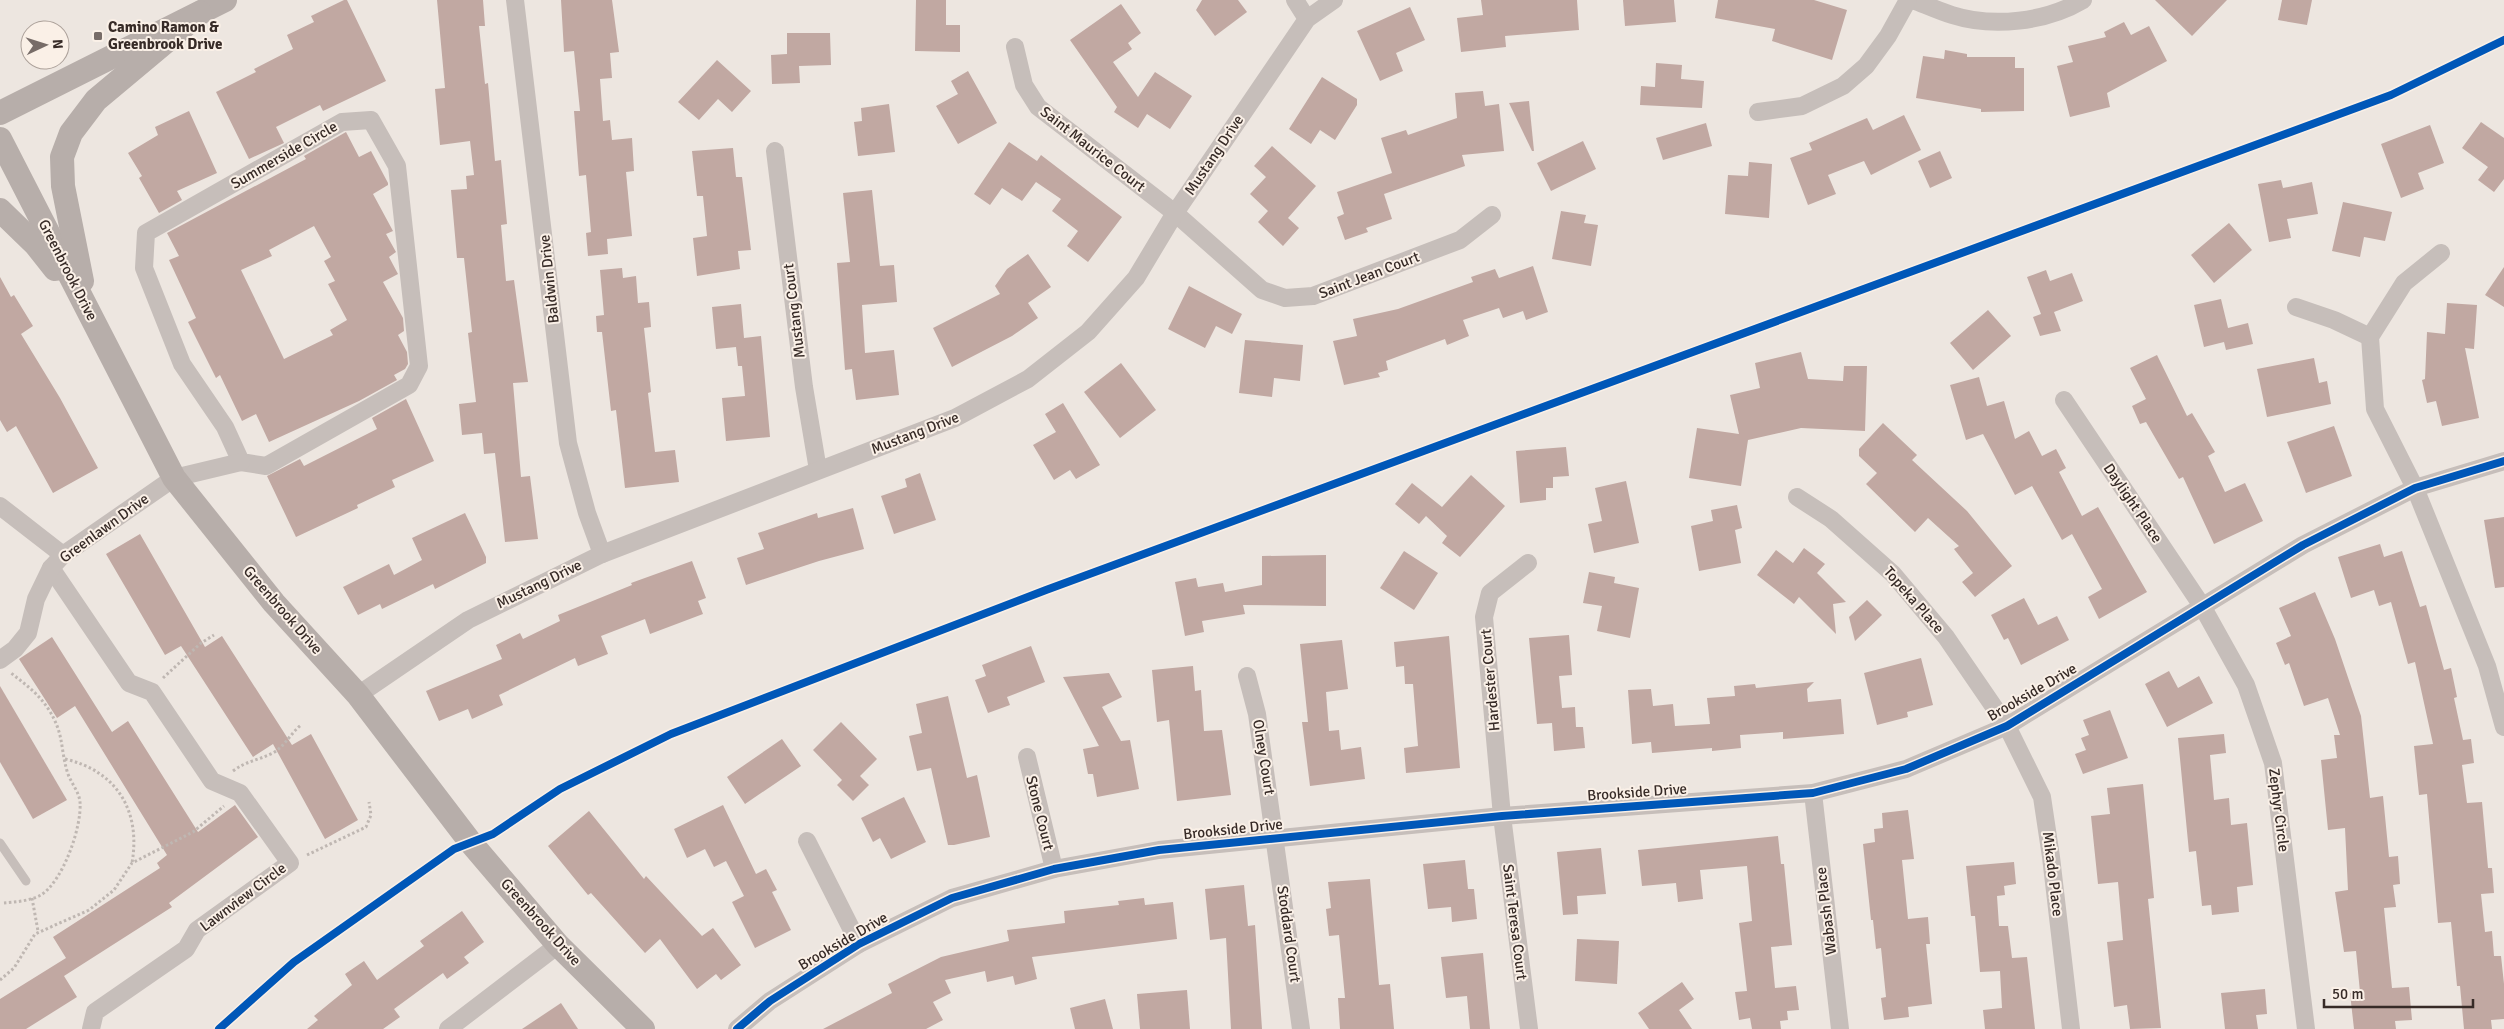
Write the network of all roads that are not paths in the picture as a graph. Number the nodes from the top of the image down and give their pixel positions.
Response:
1 (225, 0) edge
2 (515, 0) edge
3 (1295, 0) edge
4 (1334, 0) edge
5 (1908, 0) edge
6 (1913, 0) edge
7 (2083, 0) edge
8 (200, 12) junction
9 (1307, 19) junction
10 (1015, 47) dead end
11 (1758, 112) dead end
12 (0, 113) edge
13 (0, 138) edge
14 (775, 151) dead end
15 (0, 210) edge
16 (1175, 213) junction
17 (1492, 215) dead end
18 (2441, 253) dead end
19 (2296, 307) dead end
20 (88, 310) junction
21 (2370, 337) junction
22 (2064, 400) dead end
23 (2504, 461) edge
24 (241, 462) junction
25 (818, 470) junction
26 (174, 478) junction
27 (2415, 488) junction
28 (1797, 496) dead end
29 (0, 506) edge
30 (602, 554) junction
31 (57, 561) junction
32 (1528, 563) dead end
33 (2202, 606) junction
34 (3, 664) edge
35 (1247, 676) dead end
36 (358, 695) junction
37 (2007, 726) junction
38 (2504, 727) edge
39 (1027, 757) dead end
40 (1813, 794) junction
41 (1502, 816) junction
42 (1276, 839) junction
43 (807, 842) dead end
44 (0, 843) edge
45 (1054, 869) junction
46 (26, 881) road end
47 (859, 944) junction
48 (558, 945) junction
49 (91, 1029) edge
50 (448, 1029) edge
51 (643, 1029) edge
52 (737, 1029) edge
53 (1301, 1029) edge
54 (1529, 1029) edge
55 (1840, 1029) edge
56 (2071, 1029) edge
57 (2306, 1029) edge

1 - 8 street
2 - 30 street, Baldwin Drive
3 - 9 street
4 - 9 street, Mustang Drive
5 - 11 street
6 - 7 street
8 - 12 street
8 - 20 street
9 - 16 street, Mustang Drive
10 - 16 street, Saint Maurice Court
13 - 20 street, Greenbrook Drive
14 - 25 street, Mustang Court
15 - 20 street
16 - 17 street, Saint Jean Court
16 - 25 street, Mustang Drive
18 - 21 street
19 - 21 street
20 - 26 street, Greenbrook Drive
21 - 27 street
22 - 33 street, Daylight Place
23 - 27 street, Brookside Drive
24 - 24 street, Summerside Circle
24 - 26 street, Summerside Circle
25 - 30 street, Mustang Drive
26 - 31 street, Greenlawn Drive
26 - 36 street, Greenbrook Drive
27 - 33 street, Brookside Drive
27 - 38 street
28 - 37 street, Topeka Place
29 - 31 street
30 - 36 street, Mustang Drive
31 - 34 street, Greenlawn Drive
31 - 49 street, Lawnview Circle
32 - 41 street, Hardester Court
33 - 37 street, Brookside Drive
33 - 57 street, Zephyr Circle
35 - 42 street, Olney Court
36 - 48 street, Greenbrook Drive
37 - 40 street, Brookside Drive
37 - 56 street, Mikado Place
39 - 45 street, Stone Court
40 - 41 street, Brookside Drive
40 - 55 street, Wabash Place
41 - 42 street, Brookside Drive
41 - 54 street, Saint Teresa Court
42 - 45 street, Brookside Drive
42 - 53 street, Stoddard Court
43 - 47 street
44 - 46 lane
45 - 47 street, Brookside Drive
47 - 52 street, Brookside Drive
48 - 50 street
48 - 51 street, Greenbrook Drive

